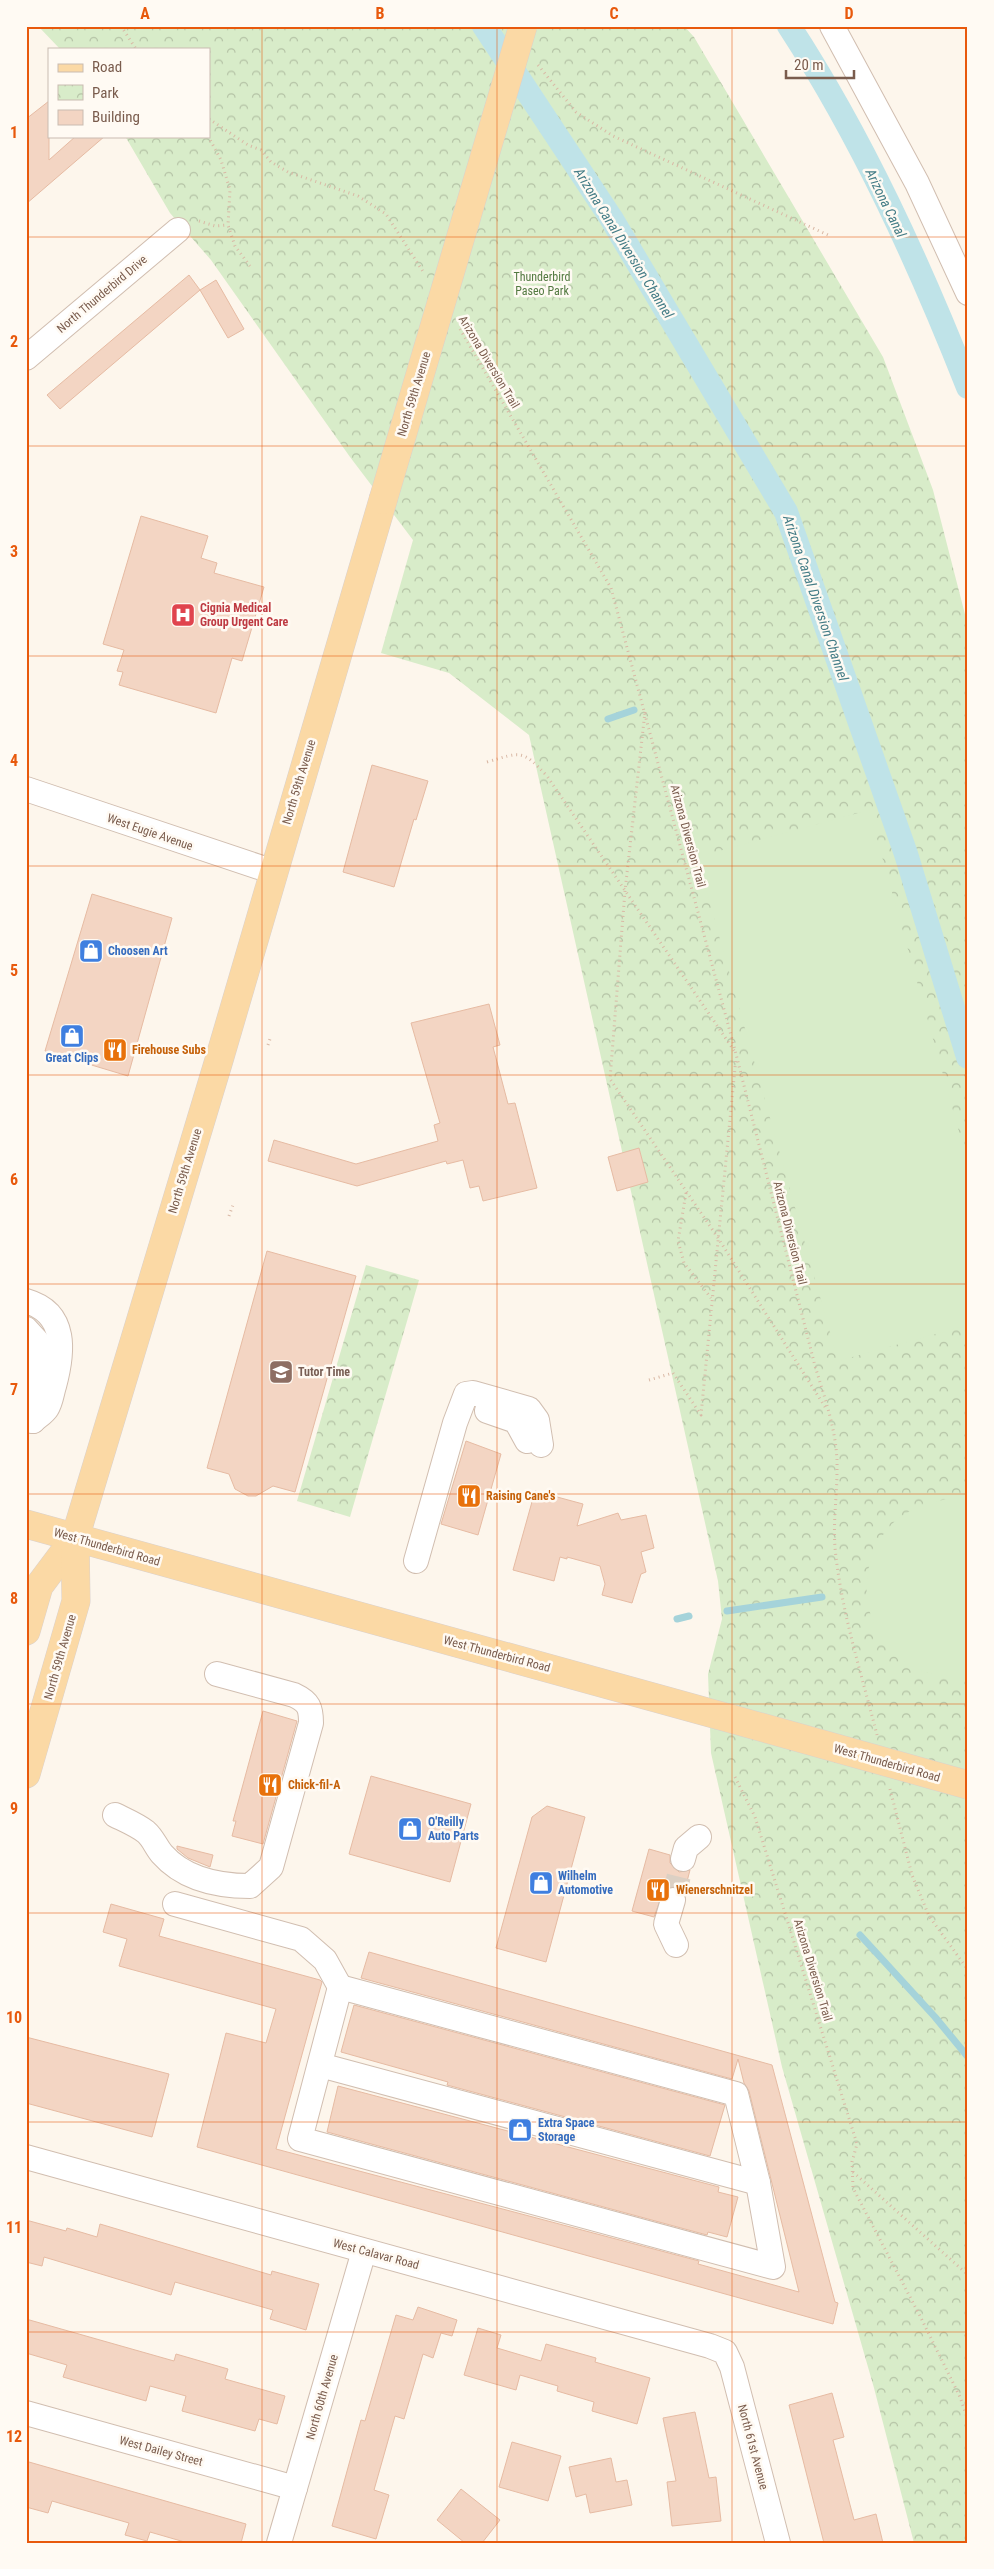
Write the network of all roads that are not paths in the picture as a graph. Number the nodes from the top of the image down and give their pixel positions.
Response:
1 (523, 26) edge
2 (832, 26) edge
3 (178, 230) dead end
4 (968, 293) edge
5 (26, 358) edge
6 (26, 789) edge
7 (274, 872) junction
8 (26, 1287) edge
9 (26, 1301) edge
10 (26, 1316) edge
11 (58, 1327) junction
12 (26, 1329) edge
13 (33, 1421) junction
14 (534, 1443) dead end
15 (26, 1524) edge
16 (75, 1538) junction
17 (416, 1561) dead end
18 (26, 1631) edge
19 (217, 1674) dead end
20 (26, 1774) edge
21 (968, 1785) edge
22 (115, 1815) dead end
23 (700, 1837) dead end
24 (684, 1859) tunnel mouth
25 (673, 1900) tunnel mouth
26 (175, 1904) dead end
27 (676, 1945) dead end
28 (340, 1987) junction
29 (320, 2065) junction
30 (26, 2157) edge
31 (758, 2183) junction
32 (364, 2251) junction
33 (725, 2352) joint
34 (26, 2413) edge
35 (295, 2488) junction
36 (772, 2542) edge
37 (279, 2543) edge

1 - 7 main road, North 59th Avenue, bridge
2 - 4 street
3 - 5 street, North Thunderbird Drive
6 - 7 street, West Eugie Avenue
7 - 16 main road, North 59th Avenue
8 - 11 street
9 - 11 street
10 - 13 street
11 - 13 street
12 - 13 street
14 - 17 street
15 - 16 main road, West Thunderbird Road
16 - 18 main road, North 59th Avenue
16 - 20 main road, North 59th Avenue
16 - 21 main road, West Thunderbird Road, bridge
19 - 22 street
23 - 24 street
25 - 27 street
26 - 28 street
28 - 29 street
28 - 31 street
29 - 31 street
29 - 31 street
30 - 32 street, West Calavar Road
32 - 33 street, West Calavar Road
32 - 35 street, North 60th Avenue
33 - 36 street, North 61st Avenue
34 - 35 street, West Dailey Street
35 - 37 street, North 60th Avenue

